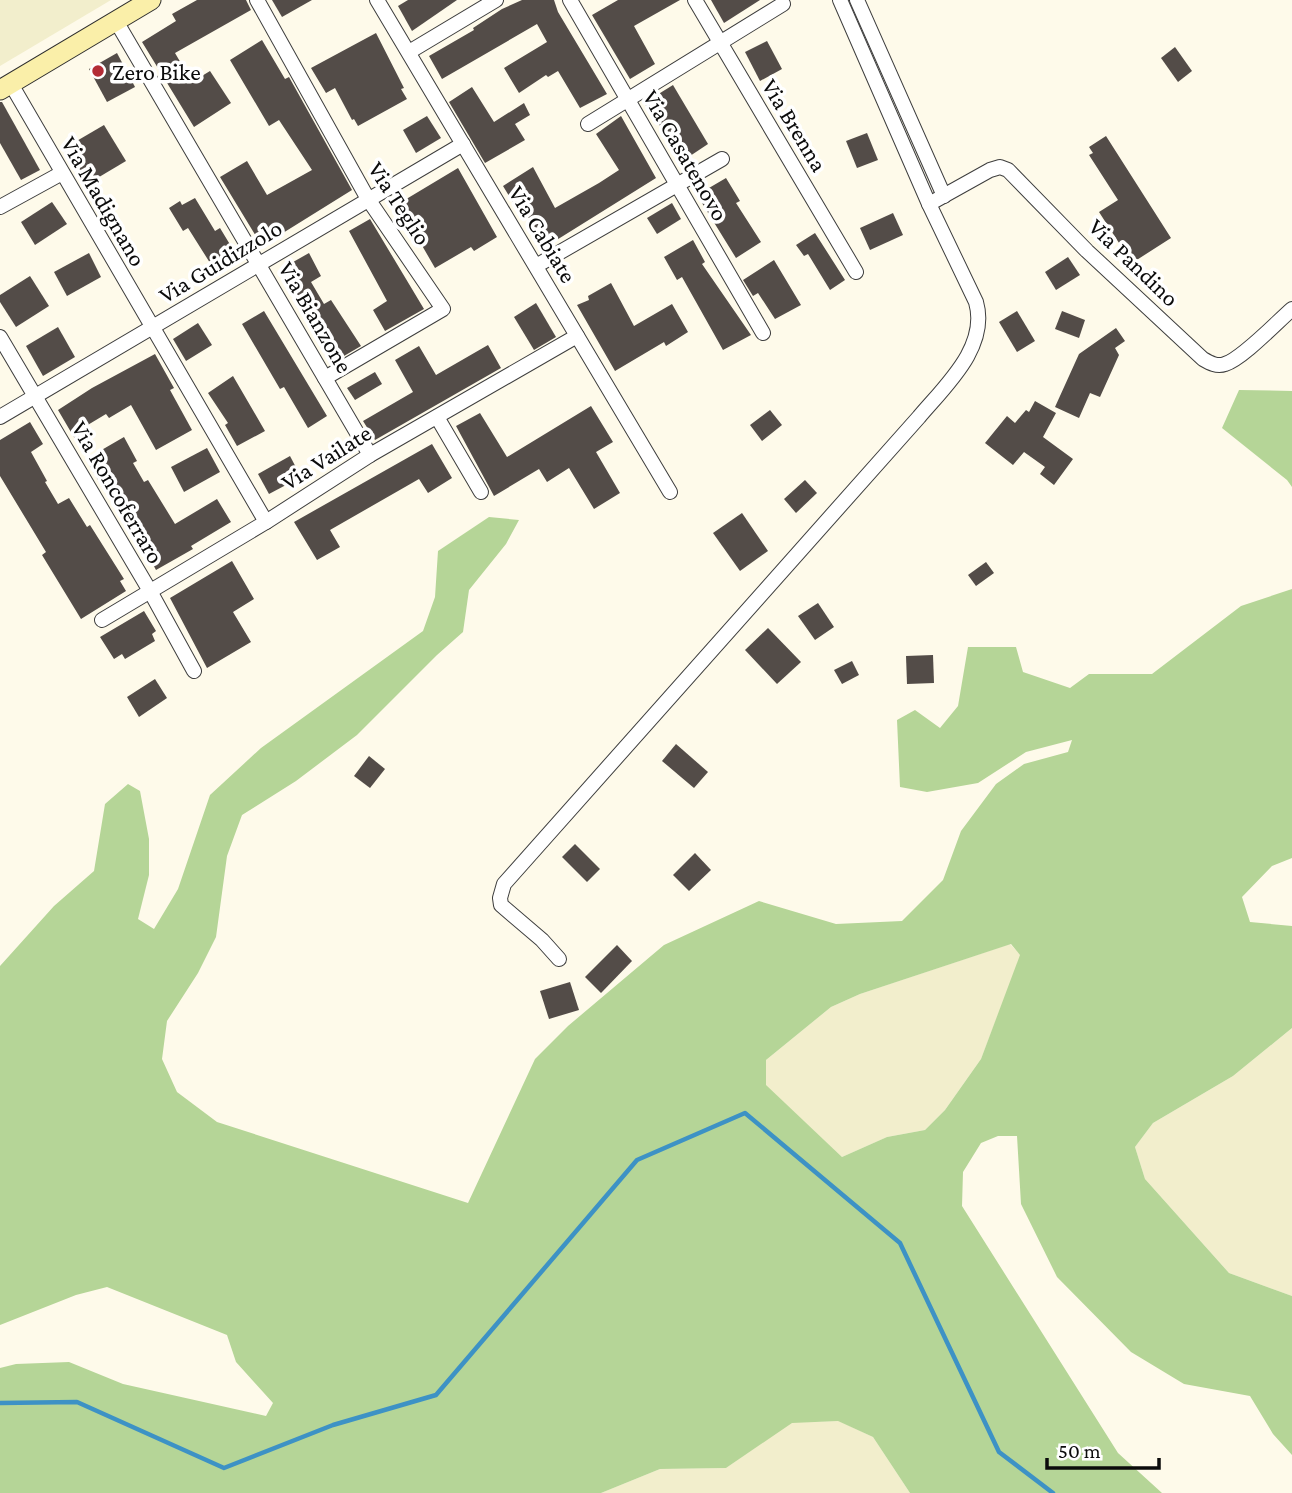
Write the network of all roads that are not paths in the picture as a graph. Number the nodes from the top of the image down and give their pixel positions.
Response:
1 (151, 0) edge
2 (257, 0) edge
3 (377, 0) edge
4 (496, 0) edge
5 (569, 0) edge
6 (695, 0) edge
7 (840, 0) edge
8 (857, 0) edge
9 (783, 4) dead end
10 (116, 21) junction
11 (720, 43) junction
12 (409, 52) junction
13 (5, 87) edge
14 (627, 98) junction
15 (588, 124) dead end
16 (463, 144) junction
17 (722, 159) dead end
18 (62, 173) junction
19 (678, 186) junction
20 (944, 196) junction
21 (368, 199) junction
22 (929, 204) junction
23 (0, 207) edge
24 (259, 265) junction
25 (536, 266) junction
26 (856, 272) dead end
27 (1292, 309) edge
28 (151, 328) junction
29 (763, 333) dead end
30 (577, 336) junction
31 (0, 337) edge
32 (325, 378) junction
33 (36, 396) junction
34 (0, 417) edge
35 (436, 417) junction
36 (370, 455) junction
37 (481, 492) dead end
38 (670, 492) dead end
39 (266, 522) junction
40 (150, 591) junction
41 (102, 620) dead end
42 (194, 671) dead end
43 (559, 959) dead end

1 - 10 street
2 - 21 street, Via Teglio
3 - 12 street, Via Cabiate
4 - 12 street
5 - 14 street, Via Casatenovo
6 - 11 street, Via Brenna
7 - 22 street
8 - 20 street
9 - 11 street
10 - 13 street
10 - 24 street, Via Bianzone
11 - 14 street
11 - 26 street, Via Brenna
12 - 16 street, Via Cabiate
13 - 18 street, Via Madignano
14 - 15 street
14 - 19 street, Via Casatenovo
16 - 21 street, Via Guidizzolo
16 - 25 street, Via Cabiate
17 - 19 street
18 - 23 street
18 - 28 street, Via Madignano
19 - 25 street
19 - 29 street, Via Casatenovo
20 - 22 street, Via Pandino
20 - 27 street, Via Pandino
21 - 24 street, Via Guidizzolo
21 - 32 street, Via Teglio
22 - 43 street
24 - 28 street, Via Guidizzolo
24 - 32 street, Via Bianzone
25 - 30 street, Via Cabiate
28 - 33 street, Via Guidizzolo
28 - 39 street, Via Madignano
30 - 35 street, Via Vailate
30 - 38 street, Via Cabiate
31 - 33 street, Via Roncoferraro
32 - 36 street, Via Bianzone
33 - 34 street, Via Guidizzolo
33 - 40 street, Via Roncoferraro
35 - 36 street, Via Vailate
35 - 37 street
36 - 39 street, Via Vailate
39 - 40 street, Via Vailate
40 - 41 street, Via Vailate
40 - 42 street, Via Roncoferraro

